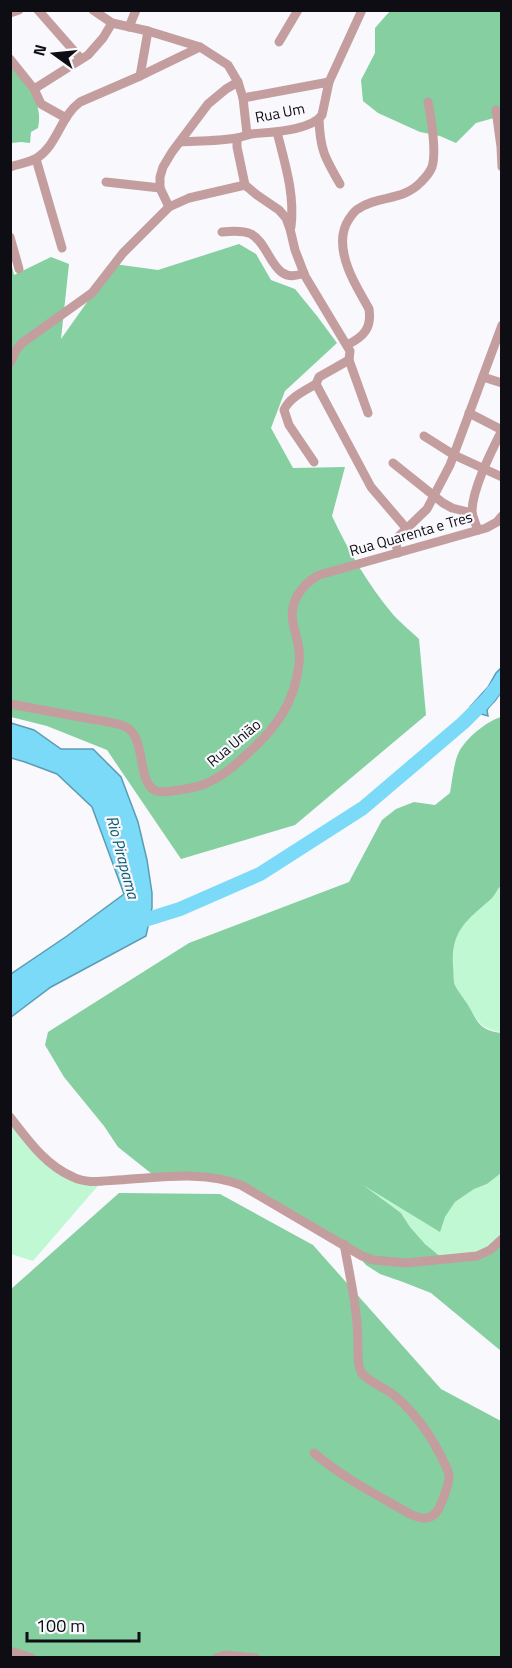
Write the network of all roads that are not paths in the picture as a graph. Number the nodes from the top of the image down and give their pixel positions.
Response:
1 (20, 10) edge
2 (38, 10) edge
3 (93, 10) edge
4 (136, 10) edge
5 (298, 10) edge
6 (362, 10) edge
7 (10, 13) edge
8 (112, 23) junction
9 (129, 27) junction
10 (148, 31) junction
11 (279, 42) dead end
12 (200, 47) junction
13 (10, 59) edge
14 (81, 60) junction
15 (140, 76) junction
16 (238, 82) junction
17 (329, 82) junction
18 (34, 89) junction
19 (243, 98) junction
20 (428, 102) dead end
21 (496, 111) dead end
22 (66, 118) junction
23 (319, 119) junction
24 (277, 132) junction
25 (247, 134) junction
26 (237, 138) junction
27 (180, 142) junction
28 (36, 159) junction
29 (10, 167) edge
30 (501, 167) edge
31 (106, 182) dead end
32 (340, 184) dead end
33 (245, 185) junction
34 (160, 188) junction
35 (169, 207) junction
36 (290, 229) junction
37 (222, 232) dead end
38 (10, 237) edge
39 (62, 248) dead end
40 (19, 269) dead end
41 (304, 273) junction
42 (501, 330) edge
43 (347, 345) junction
44 (349, 360) junction
45 (10, 363) edge
46 (483, 377) junction
47 (501, 383) edge
48 (316, 384) junction
49 (368, 413) dead end
50 (470, 413) junction
51 (501, 430) edge
52 (424, 436) dead end
53 (454, 455) junction
54 (314, 462) dead end
55 (393, 463) dead end
56 (483, 469) junction
57 (501, 477) edge
58 (434, 497) junction
59 (472, 513) junction
60 (501, 516) edge
61 (406, 528) junction
62 (478, 530) junction
63 (398, 553) junction
64 (325, 573) joint
65 (10, 704) edge
66 (10, 1117) edge
67 (501, 1239) edge
68 (344, 1244) junction
69 (314, 1453) dead end
70 (10, 1651) edge
71 (32, 1658) edge
72 (216, 1658) edge
73 (256, 1658) edge

1 - 7 street
2 - 14 street
3 - 8 street, Rua Um
4 - 9 street
5 - 11 street
6 - 17 street, Rua Um
8 - 9 street, Rua Um
8 - 14 street
9 - 10 street, Rua Um
10 - 12 street, Rua Um
10 - 15 street
12 - 15 street
12 - 16 street, Rua Um
13 - 18 street
14 - 18 street
15 - 22 street
16 - 19 street, Rua Um
16 - 27 street
17 - 19 street
17 - 23 street, Rua Um
18 - 22 street
19 - 25 street, Rua Um
20 - 43 street
21 - 30 street
22 - 28 street
23 - 24 street, Rua Um
23 - 32 street
24 - 25 street, Rua Um
24 - 36 street
25 - 26 street
26 - 27 street
26 - 33 street
27 - 34 street
28 - 29 street
28 - 39 street
31 - 34 street
33 - 35 street
33 - 36 street
34 - 35 street
35 - 45 street
36 - 41 street
37 - 41 street
38 - 40 street
41 - 43 street
42 - 46 street
43 - 44 street
44 - 48 street
44 - 49 street
46 - 47 street
46 - 50 street
48 - 54 street
48 - 61 street
50 - 51 street
50 - 53 street
51 - 56 street
52 - 53 street
53 - 56 street
53 - 58 street
55 - 58 street
56 - 57 street
56 - 59 street
58 - 59 street
58 - 61 street
59 - 62 street
60 - 62 street, Rua Quarenta e Tres
61 - 63 street
62 - 63 street, Rua Quarenta e Tres
63 - 64 street, Rua Quarenta e Tres
64 - 65 street, Rua União
66 - 68 street
67 - 68 street
68 - 69 street
70 - 71 street
72 - 73 street

